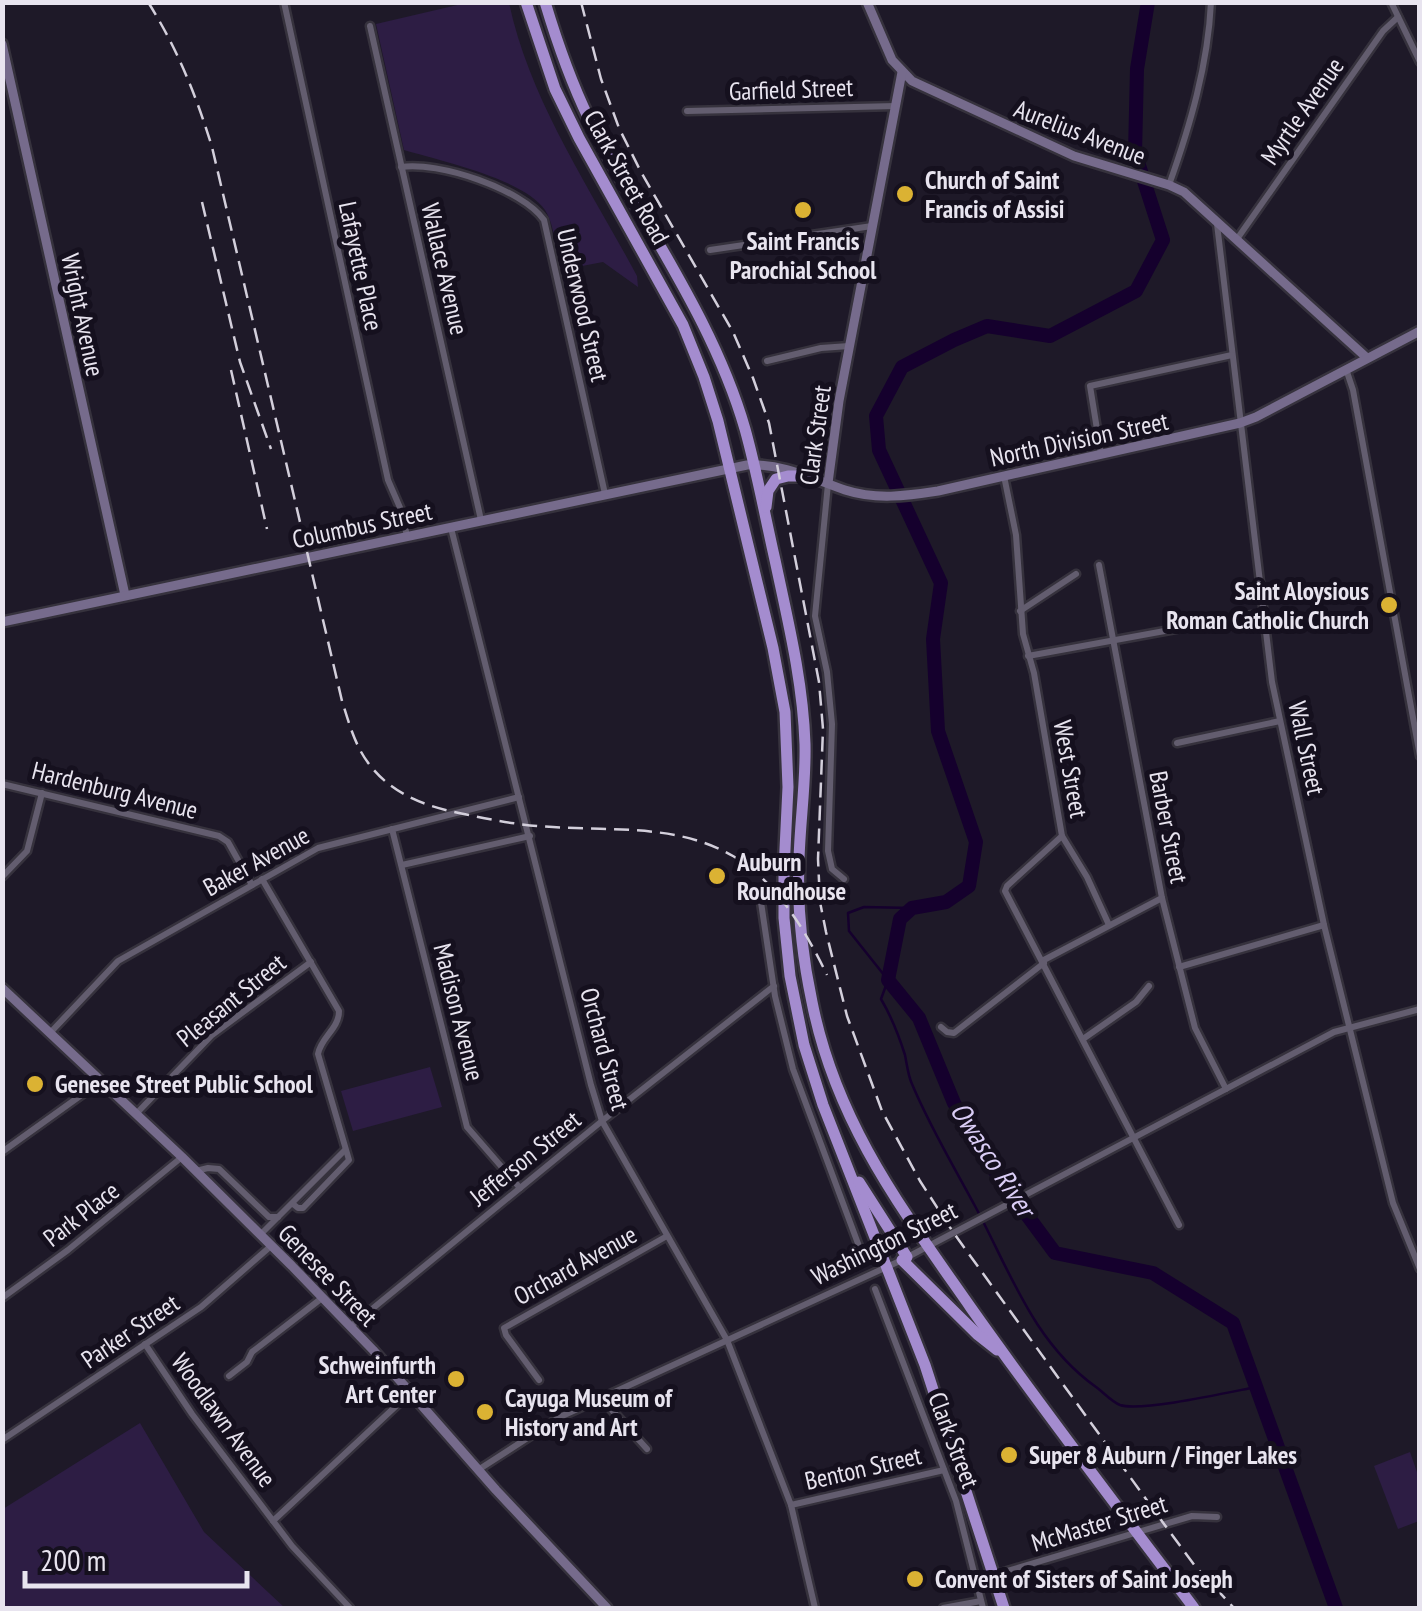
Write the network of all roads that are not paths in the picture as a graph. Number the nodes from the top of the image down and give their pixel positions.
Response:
1 (284, 2) edge
2 (526, 2) edge
3 (545, 2) edge
4 (866, 2) edge
5 (1210, 2) edge
6 (1391, 2) edge
7 (1398, 17) junction
8 (370, 26) dead end
9 (2, 44) edge
10 (1420, 62) edge
11 (902, 72) junction
12 (896, 106) junction
13 (687, 111) dead end
14 (401, 166) junction
15 (1166, 184) junction
16 (1217, 223) junction
17 (872, 226) junction
18 (1240, 236) junction
19 (710, 250) dead end
20 (1420, 332) edge
21 (849, 346) junction
22 (1232, 355) junction
23 (1366, 358) junction
24 (767, 361) dead end
25 (1346, 369) junction
26 (1240, 423) junction
27 (1101, 454) junction
28 (754, 464) junction
29 (729, 468) junction
30 (807, 476) junction
31 (1004, 476) junction
32 (828, 483) junction
33 (605, 494) junction
34 (480, 520) junction
35 (766, 521) junction
36 (451, 526) junction
37 (407, 536) junction
38 (1099, 566) dead end
39 (1076, 574) dead end
40 (124, 595) junction
41 (1020, 611) junction
42 (1263, 613) junction
43 (2, 622) edge
44 (1112, 639) junction
45 (1028, 656) junction
46 (1280, 721) junction
47 (1177, 743) dead end
48 (1420, 756) edge
49 (2, 784) edge
50 (42, 794) junction
51 (519, 797) junction
52 (392, 829) junction
53 (530, 836) junction
54 (1062, 836) junction
55 (402, 865) junction
56 (2, 877) edge
57 (844, 878) dead end
58 (262, 880) junction
59 (252, 885) junction
60 (758, 889) dead end
61 (1162, 898) junction
62 (1109, 925) junction
63 (1324, 925) junction
64 (310, 962) junction
65 (1043, 962) junction
66 (1180, 967) junction
67 (774, 986) junction
68 (1149, 986) dead end
69 (2, 988) edge
70 (1420, 1009) edge
71 (1349, 1026) junction
72 (942, 1027) dead end
73 (50, 1033) junction
74 (1083, 1038) junction
75 (101, 1082) junction
76 (1226, 1088) junction
77 (136, 1114) junction
78 (602, 1121) junction
79 (1134, 1137) junction
80 (2, 1152) edge
81 (182, 1157) junction
82 (196, 1171) junction
83 (850, 1171) junction
84 (520, 1188) junction
85 (279, 1217) junction
86 (1179, 1226) dead end
87 (261, 1234) junction
88 (668, 1236) junction
89 (272, 1246) junction
90 (928, 1246) junction
91 (863, 1257) dead end
92 (904, 1258) junction
93 (886, 1267) junction
94 (1420, 1269) edge
95 (875, 1289) dead end
96 (2, 1298) edge
97 (322, 1298) junction
98 (350, 1327) junction
99 (727, 1340) junction
100 (145, 1344) junction
101 (1004, 1356) junction
102 (230, 1376) dead end
103 (539, 1380) dead end
104 (411, 1392) junction
105 (601, 1398) junction
106 (2, 1440) edge
107 (647, 1449) dead end
108 (478, 1470) junction
109 (944, 1470) junction
110 (791, 1505) junction
111 (1217, 1517) dead end
112 (273, 1521) junction
113 (1136, 1532) junction
114 (994, 1575) junction
115 (982, 1605) edge
116 (350, 1608) edge
117 (606, 1608) edge
118 (816, 1608) edge
119 (944, 1608) edge
120 (1004, 1608) edge
121 (1194, 1608) edge

1 - 37 street, Lafayette Place
2 - 29 highway, Clark Street Road
3 - 28 highway
4 - 11 street
5 - 15 street
6 - 7 street
7 - 10 street
7 - 18 street, Myrtle Avenue
8 - 14 street, Wallace Avenue
9 - 40 street, Wright Avenue
11 - 12 street, Clark Street
11 - 15 street, Aurelius Avenue
12 - 13 street, Garfield Street
12 - 17 street, Clark Street
14 - 33 street, Underwood Street
14 - 34 street, Wallace Avenue
15 - 16 street, Aurelius Avenue
16 - 18 street, Aurelius Avenue
16 - 22 street, Wall Street
17 - 19 street
17 - 21 street, Clark Street
18 - 23 street, Aurelius Avenue
20 - 23 street, North Division Street
21 - 24 street
21 - 32 street, Clark Street
22 - 26 street, Wall Street
22 - 27 street
23 - 25 street, North Division Street
25 - 26 street, North Division Street
25 - 48 street
26 - 27 street, North Division Street
26 - 42 street, Wall Street
27 - 31 street, North Division Street
28 - 29 street, North Division Street
28 - 30 street, North Division Street
28 - 35 highway
29 - 33 street, Columbus Street
29 - 83 highway, Clark Street Road
30 - 32 street, North Division Street
30 - 35 highway
31 - 32 street, North Division Street
31 - 41 street, West Street
32 - 57 street, Clark Street
33 - 34 street, Columbus Street
34 - 36 street, Columbus Street
35 - 90 highway
36 - 37 street, Columbus Street
36 - 51 street, Orchard Street
37 - 40 street, Columbus Street
38 - 44 street, Barber Street
39 - 41 street
40 - 43 street, Columbus Street
41 - 45 street, West Street
42 - 44 street
42 - 46 street, Wall Street
44 - 45 street
44 - 61 street, Barber Street
45 - 54 street, West Street
46 - 47 street
46 - 63 street, Wall Street
49 - 50 street, Hardenburg Avenue
50 - 56 street
50 - 59 street, Hardenburg Avenue
51 - 52 street, Baker Avenue
51 - 53 street, Orchard Street
52 - 55 street, Madison Avenue
52 - 58 street, Baker Avenue
53 - 55 street
53 - 78 street, Orchard Street
54 - 62 street
54 - 65 street, West Street
55 - 84 street, Madison Avenue
58 - 59 street, Baker Avenue
58 - 64 street, Pleasant Street
59 - 73 street, Baker Avenue
60 - 67 street
61 - 62 street
61 - 66 street, Barber Street
62 - 65 street
63 - 66 street
63 - 71 street, Wall Street
64 - 77 street, Pleasant Street
64 - 85 street, Pleasant Street
65 - 72 street
65 - 74 street, West Street
66 - 76 street, Barber Street
67 - 78 street, Jefferson Street
67 - 91 street
68 - 74 street
69 - 73 street, Genesee Street
70 - 71 street, Washington Street
71 - 76 street, Washington Street
71 - 94 street, Wall Street
73 - 75 street, Genesee Street
74 - 79 street, West Street
75 - 77 street, Genesee Street
75 - 80 street
76 - 79 street, Washington Street
77 - 81 street, Genesee Street
78 - 84 street, Jefferson Street
78 - 88 street, Orchard Street
79 - 86 street, West Street
79 - 90 street, Washington Street
81 - 82 street, Genesee Street
81 - 96 street, Park Place
82 - 85 street
82 - 87 street, Genesee Street
83 - 92 highway
83 - 93 highway
84 - 98 street, Jefferson Street
85 - 87 street, Pleasant Street
87 - 89 street, Genesee Street
88 - 99 street, Orchard Street
88 - 103 street, Orchard Avenue
89 - 97 street, Genesee Street
89 - 100 street, Parker Street
90 - 92 street, Washington Street
90 - 101 highway
92 - 93 street, Washington Street
92 - 101 highway
93 - 99 street, Washington Street
93 - 114 highway
95 - 109 street, Clark Street
97 - 98 street, Genesee Street
97 - 102 street
98 - 104 street, Genesee Street
99 - 105 street, Washington Street
99 - 110 street, Orchard Street
100 - 106 street, Parker Street
100 - 112 street, Woodlawn Avenue
101 - 113 highway
104 - 108 street, Genesee Street
104 - 112 street
105 - 107 street
105 - 108 street, Washington Street
108 - 117 street, Genesee Street
109 - 110 street, Benton Street
109 - 115 street, Clark Street
110 - 118 street, Orchard Street
111 - 113 street, McMaster Street
112 - 116 street, Woodlawn Avenue
113 - 114 street, McMaster Street
113 - 121 highway
114 - 120 highway
115 - 119 street

